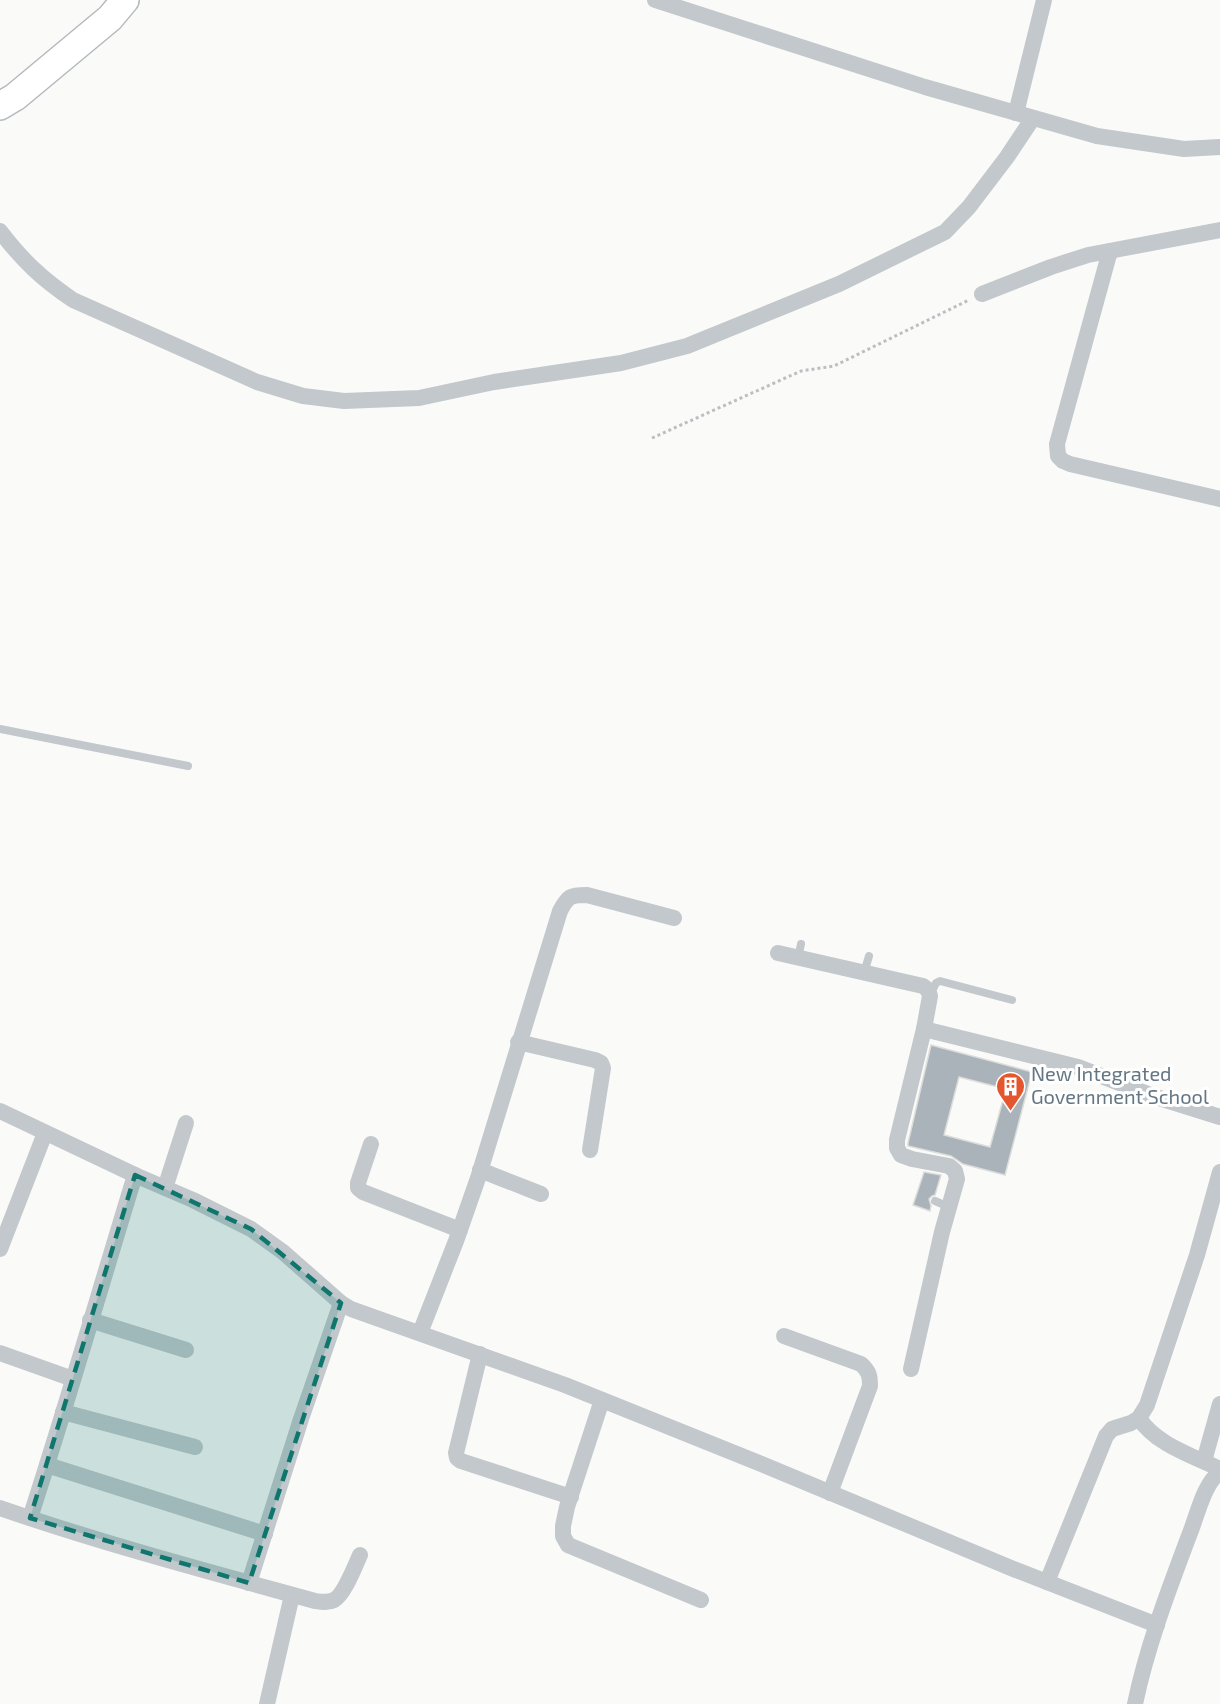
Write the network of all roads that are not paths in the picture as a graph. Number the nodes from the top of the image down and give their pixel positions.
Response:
1 (125, 0) edge
2 (655, 0) edge
3 (1044, 0) edge
4 (0, 106) edge
5 (1016, 113) junction
6 (1033, 118) junction
7 (1220, 147) edge
8 (1220, 230) edge
9 (0, 231) edge
10 (1110, 250) junction
11 (982, 294) road end
12 (1220, 499) edge
13 (0, 729) edge
14 (188, 766) dead end
15 (674, 918) dead end
16 (778, 953) dead end
17 (869, 956) dead end
18 (864, 973) junction
19 (930, 996) junction
20 (1012, 1000) dead end
21 (924, 1029) junction
22 (519, 1042) junction
23 (0, 1111) edge
24 (1220, 1117) edge
25 (186, 1123) dead end
26 (45, 1133) junction
27 (371, 1144) dead end
28 (590, 1150) dead end
29 (480, 1170) junction
30 (1220, 1172) edge
31 (135, 1175) junction
32 (165, 1188) junction
33 (541, 1194) dead end
34 (460, 1230) junction
35 (0, 1249) edge
36 (341, 1303) junction
37 (90, 1320) junction
38 (420, 1333) junction
39 (784, 1336) dead end
40 (186, 1350) dead end
41 (0, 1353) edge
42 (480, 1354) junction
43 (911, 1369) dead end
44 (73, 1378) junction
45 (602, 1400) junction
46 (1220, 1404) edge
47 (63, 1412) junction
48 (1139, 1418) junction
49 (195, 1447) dead end
50 (1204, 1461) junction
51 (47, 1465) junction
52 (1220, 1471) edge
53 (830, 1493) junction
54 (571, 1497) junction
55 (0, 1508) edge
56 (30, 1518) junction
57 (265, 1534) junction
58 (360, 1555) dead end
59 (1047, 1582) junction
60 (249, 1583) junction
61 (292, 1595) junction
62 (701, 1600) dead end
63 (1157, 1625) junction
64 (267, 1704) edge
65 (1135, 1704) edge

1 - 4 main road
2 - 5 street
3 - 5 street
5 - 6 street
6 - 7 street
6 - 9 street
8 - 10 street
10 - 11 street
10 - 12 street
13 - 14 lane
15 - 22 street
16 - 18 street
17 - 18 lane
18 - 19 street
19 - 20 lane
19 - 21 street
21 - 24 street
21 - 43 street
22 - 28 street
22 - 29 street
23 - 26 street
25 - 32 street
26 - 31 street
26 - 35 street
27 - 34 street
29 - 33 street
29 - 34 street
30 - 48 street
31 - 32 street
31 - 37 street
32 - 36 street
34 - 38 street
36 - 38 street
36 - 57 street
37 - 40 street
37 - 44 street
38 - 42 street
39 - 53 street
41 - 44 street
42 - 45 street
42 - 54 street
44 - 47 street
45 - 53 street
45 - 54 street
46 - 50 street
47 - 49 street
47 - 51 street
48 - 50 street
48 - 59 street
50 - 52 street
51 - 56 street
51 - 57 street
52 - 63 street
53 - 59 street
54 - 62 street
55 - 56 street
56 - 60 street
57 - 60 street
58 - 61 street
59 - 63 street
60 - 61 street
61 - 64 street
63 - 65 street

